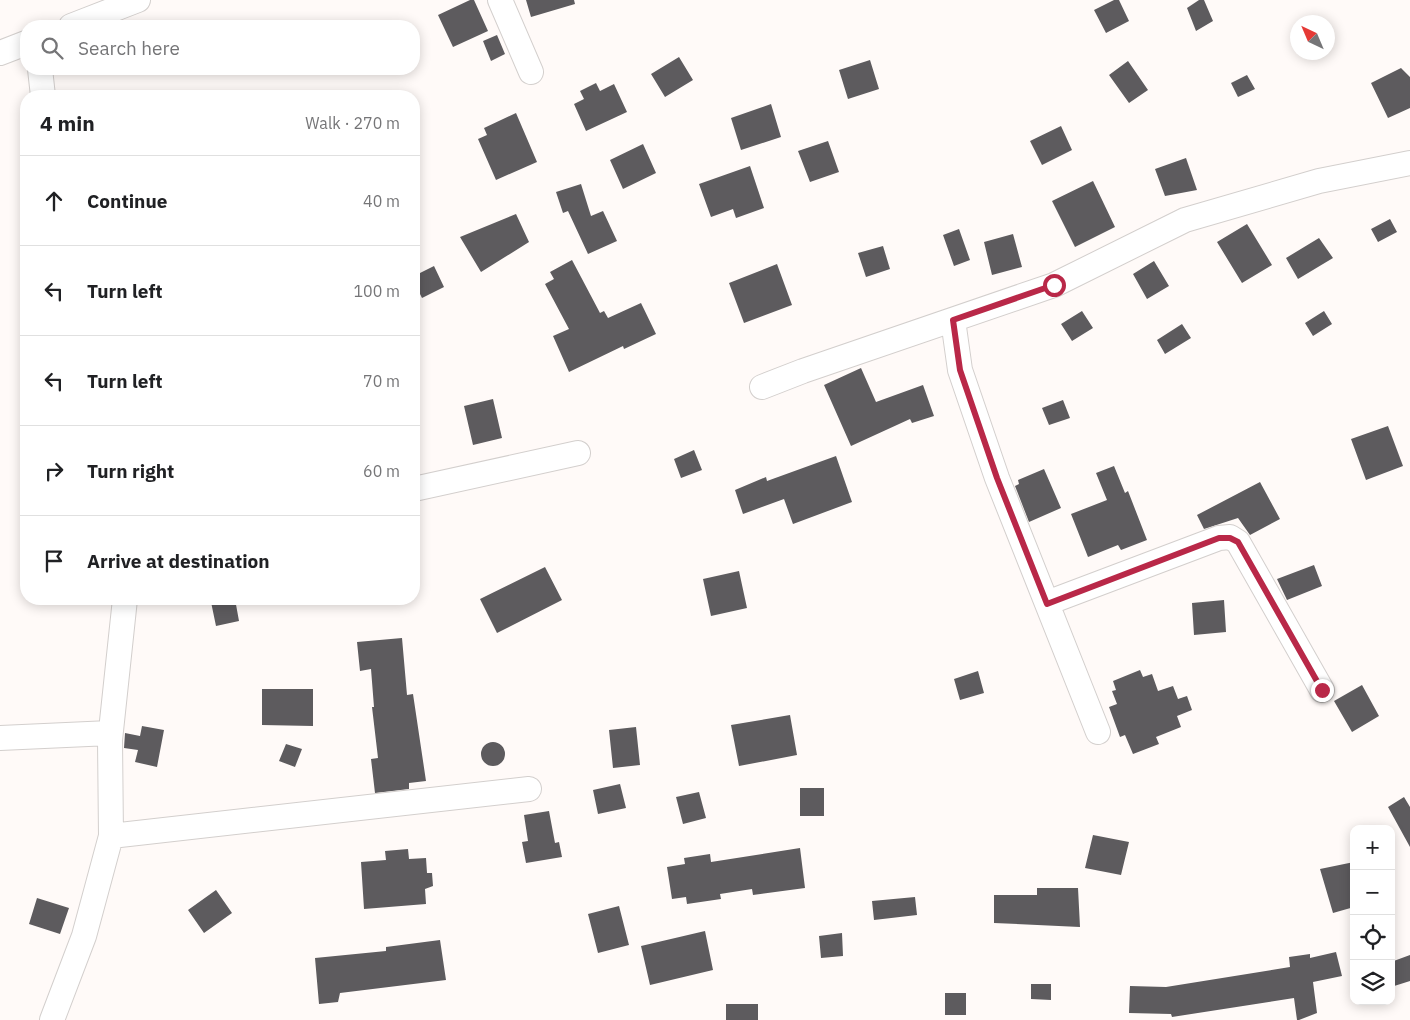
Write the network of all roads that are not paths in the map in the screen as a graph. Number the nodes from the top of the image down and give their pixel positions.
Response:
1 (138, 0) edge
2 (500, 0) edge
3 (86, 20) edge
4 (20, 45) edge
5 (0, 53) edge
6 (531, 72) dead end
7 (41, 75) edge
8 (42, 90) edge
9 (1410, 163) edge
10 (953, 320) junction
11 (762, 387) dead end
12 (578, 453) dead end
13 (420, 488) edge
14 (1047, 604) junction
15 (124, 605) edge
16 (1322, 690) dead end
17 (1098, 732) dead end
18 (110, 734) junction
19 (0, 738) edge
20 (529, 788) dead end
21 (111, 836) junction
22 (52, 1020) edge

1 - 3 street
2 - 6 street
4 - 5 street
7 - 8 street
9 - 10 street
10 - 11 street
10 - 14 street
12 - 13 street
14 - 16 street
14 - 17 street
15 - 18 street
18 - 19 street
18 - 21 street
20 - 21 street
21 - 22 street

